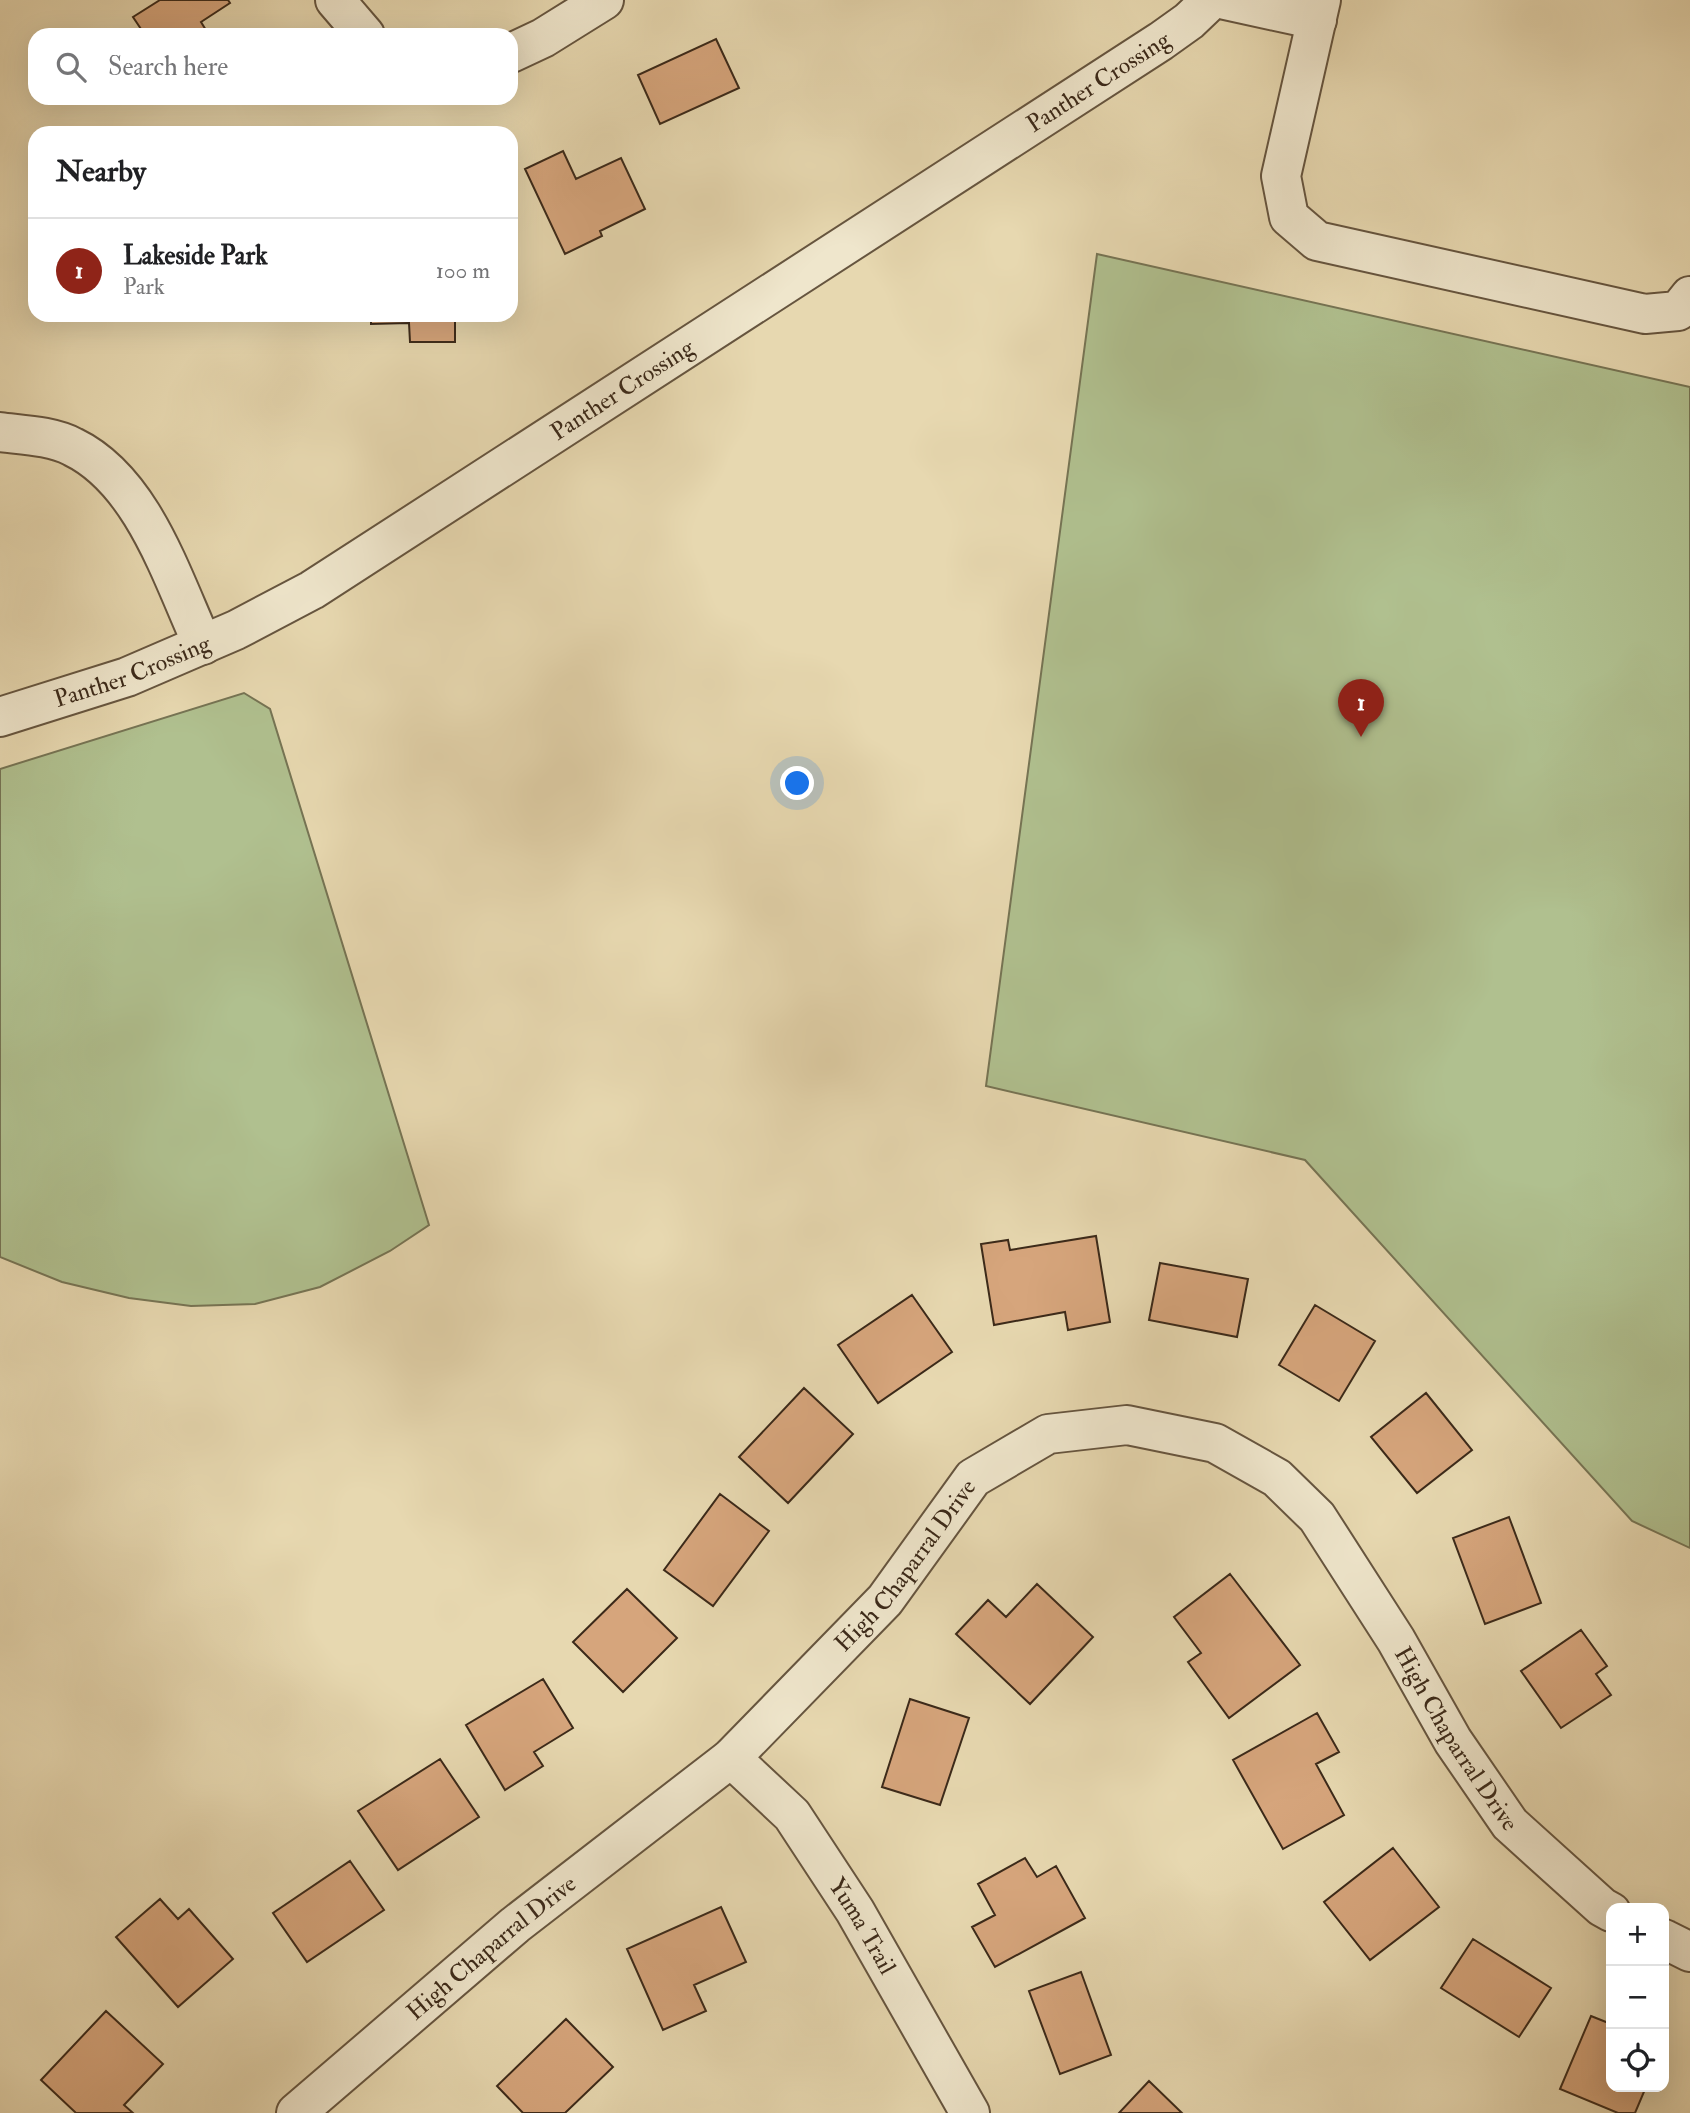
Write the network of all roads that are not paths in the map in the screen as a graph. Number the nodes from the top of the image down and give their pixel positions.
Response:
1 (335, 0) edge
2 (604, 0) edge
3 (1212, 0) edge
4 (1225, 0) edge
5 (1319, 10) edge
6 (359, 28) edge
7 (518, 50) edge
8 (1690, 296) edge
9 (0, 432) edge
10 (203, 645) junction
11 (0, 717) edge
12 (731, 1758) junction
13 (1606, 1909) edge
14 (1669, 1942) edge
15 (1690, 1952) edge
16 (296, 2113) edge
17 (970, 2113) edge

1 - 6 street
2 - 7 street
3 - 10 street, Panther Crossing
4 - 5 street
5 - 8 street
9 - 10 street
10 - 11 street, Panther Crossing
12 - 13 street, High Chaparral Drive
12 - 16 street, High Chaparral Drive
12 - 17 street, Yuma Trail
14 - 15 street

